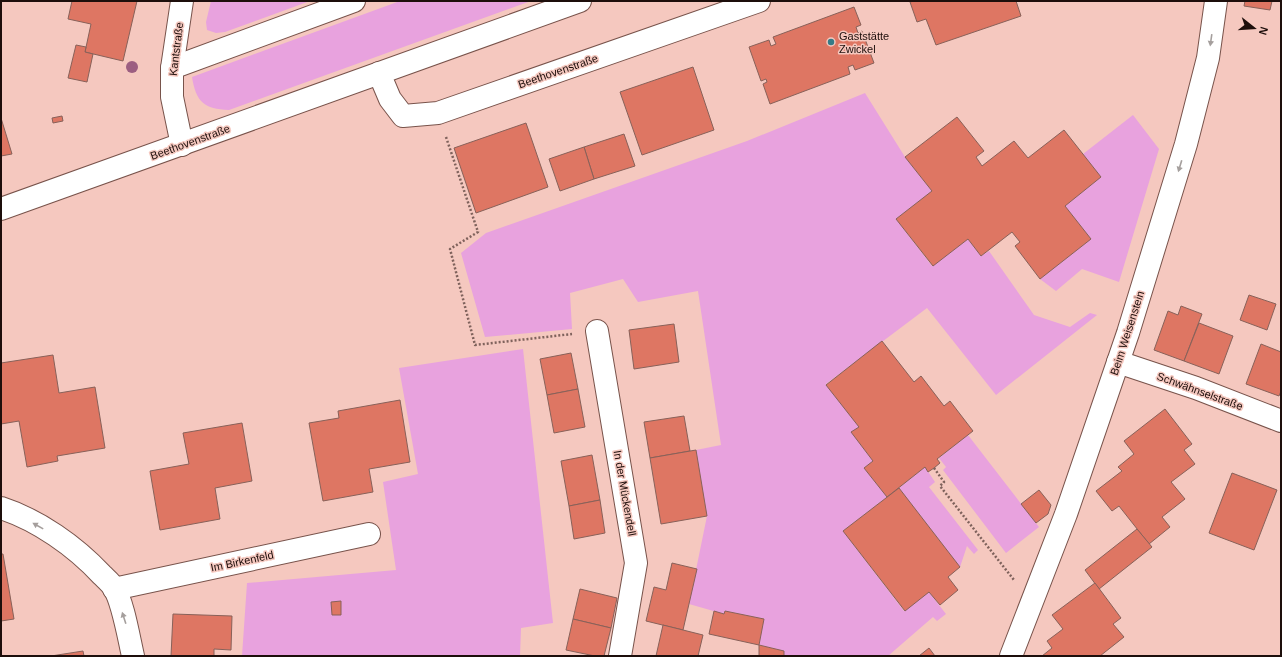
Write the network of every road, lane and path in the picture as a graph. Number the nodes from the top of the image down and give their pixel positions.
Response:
1 (182, 1) edge
2 (354, 1) edge
3 (580, 1) edge
4 (759, 1) edge
5 (1216, 1) edge
6 (172, 68) junction
7 (379, 73) junction
8 (438, 113) junction
9 (182, 145) junction
10 (1, 208) edge
11 (597, 331) joint
12 (1118, 362) junction
13 (1281, 421) edge
14 (934, 468) dead end
15 (1, 508) edge
16 (369, 534) dead end
17 (1014, 580) dead end
18 (114, 588) junction
19 (133, 656) edge
20 (620, 656) edge
21 (1011, 656) edge

1 - 6 street, Kantstraße
2 - 6 street
3 - 7 street, Beethovenstraße
4 - 8 street, Beethovenstraße
5 -> 12 street, Beim Weisenstein
6 - 9 street, Kantstraße
7 - 8 street, Beethovenstraße
7 - 9 street, Beethovenstraße
8 - 11 path
9 - 10 street, Beethovenstraße
11 - 20 street, In der Mückendell
12 - 13 street, Schwähnselstraße
12 - 21 street, Beim Weisenstein
14 - 17 path
18 -> 15 street
16 - 18 street, Im Birkenfeld
19 -> 18 street

